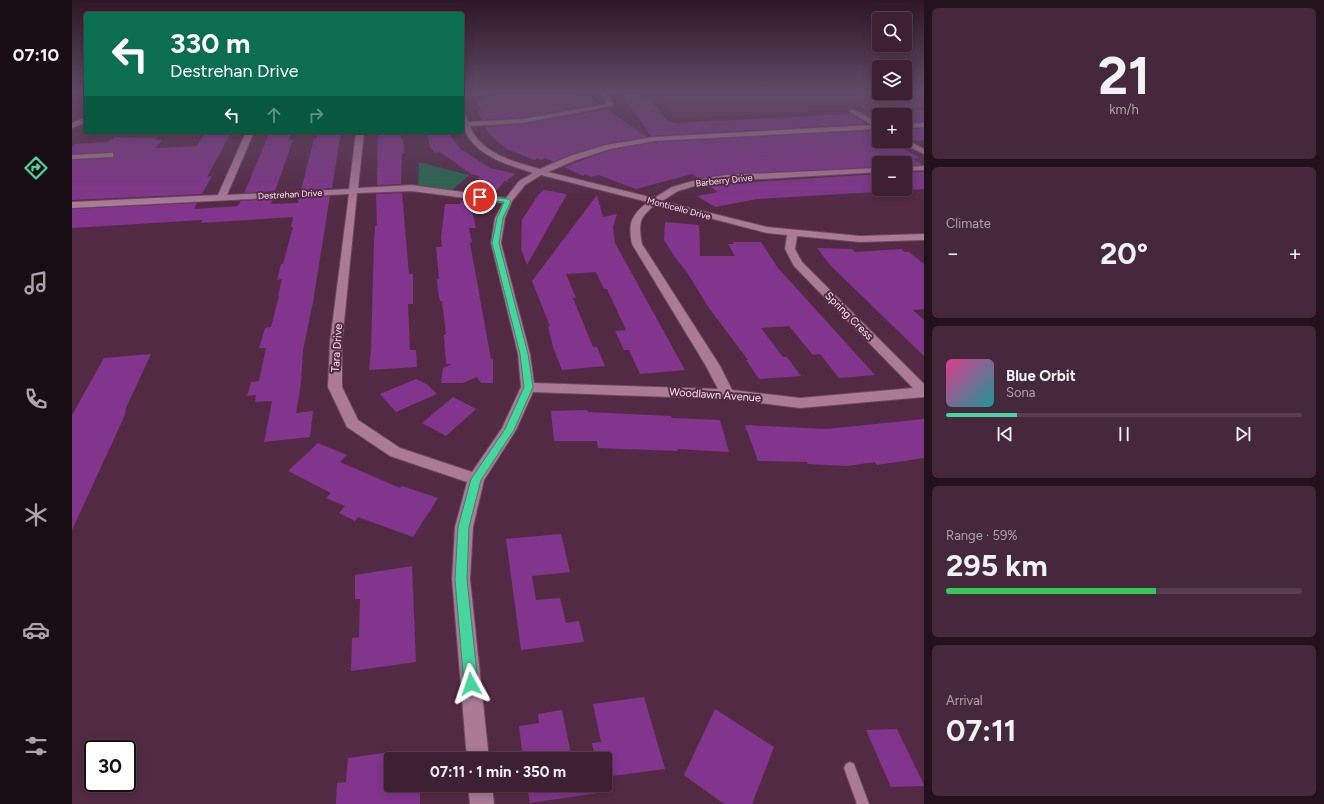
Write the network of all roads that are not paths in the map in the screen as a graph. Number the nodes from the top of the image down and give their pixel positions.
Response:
1 (468, 130) edge
2 (832, 130) edge
3 (249, 134) edge
4 (360, 134) edge
5 (912, 145) edge
6 (924, 152) edge
7 (110, 155) dead end
8 (72, 157) edge
9 (924, 168) edge
10 (912, 169) edge
11 (872, 170) edge
12 (540, 172) junction
13 (354, 191) junction
14 (222, 198) junction
15 (508, 201) junction
16 (654, 202) junction
17 (72, 205) edge
18 (792, 233) junction
19 (922, 239) edge
20 (528, 387) junction
21 (924, 392) edge
22 (727, 394) junction
23 (476, 479) junction
24 (477, 752) edge
25 (850, 768) dead end
26 (481, 792) edge
27 (482, 804) edge
28 (863, 804) edge

1 - 12 street, Monticello Drive
2 - 12 street
3 - 14 street
4 - 13 street, Tara Drive
5 - 6 street
7 - 8 street
9 - 10 street
11 - 16 street, Barberry Drive
12 - 15 street
12 - 16 street, Monticello Drive
13 - 14 street, Destrehan Drive
13 - 15 street, Destrehan Drive
13 - 23 street, Tara Drive
14 - 17 street, Destrehan Drive
15 - 20 street
16 - 18 street, Monticello Drive
16 - 22 street, Barberry Drive
18 - 19 street, Monticello Drive
18 - 21 street, Spring Cress
20 - 22 street, Woodlawn Avenue
20 - 23 street
21 - 22 street, Woodlawn Avenue
23 - 24 street
25 - 28 lane
26 - 27 street

